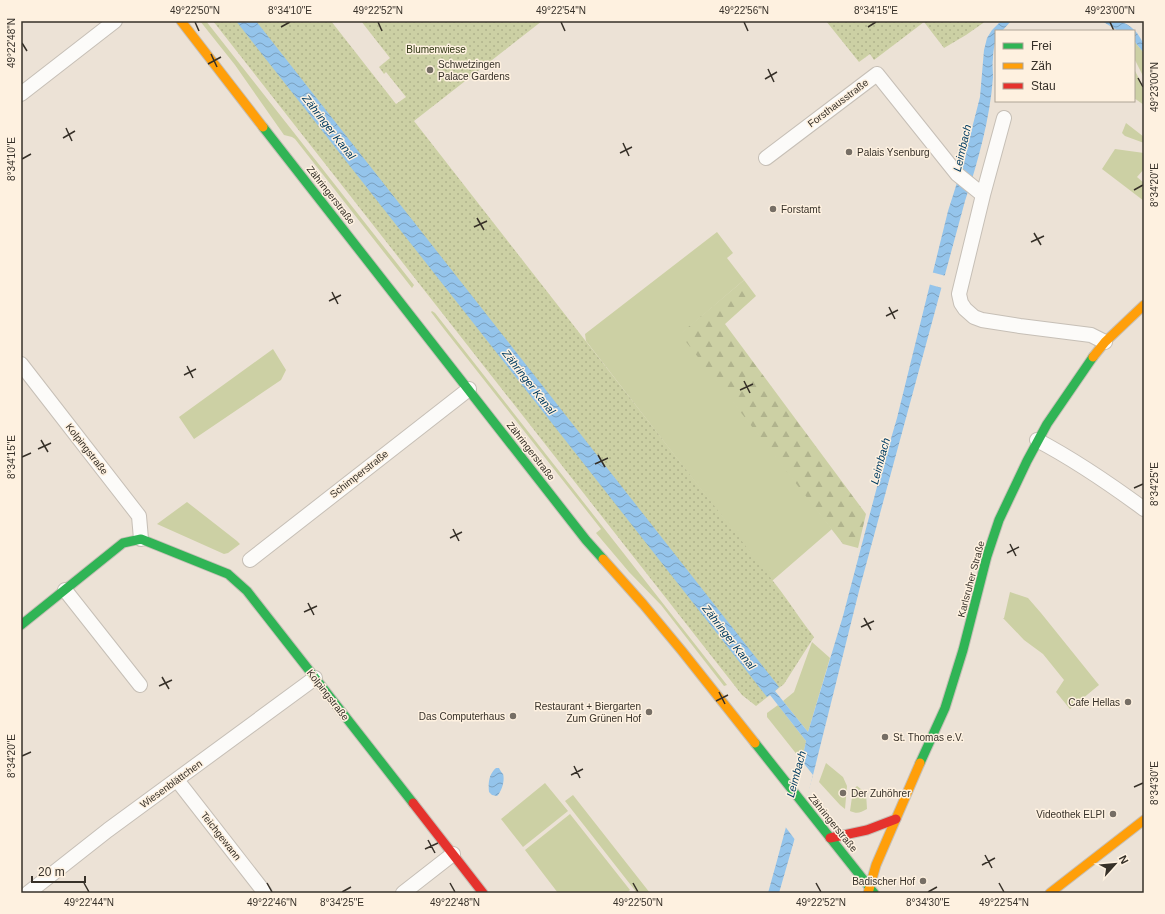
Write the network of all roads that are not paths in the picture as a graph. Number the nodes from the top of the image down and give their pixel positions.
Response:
1 (115, 21) edge
2 (181, 21) edge
3 (21, 94) edge
4 (1004, 118) dead end
5 (766, 158) dead end
6 (983, 195) junction
7 (1144, 305) edge
8 (1104, 342) junction
9 (21, 364) edge
10 (468, 389) junction
11 (1037, 440) junction
12 (1144, 509) edge
13 (141, 539) junction
14 (250, 560) dead end
15 (65, 590) junction
16 (21, 625) edge
17 (315, 678) junction
18 (140, 685) dead end
19 (177, 780) junction
20 (896, 819) junction
21 (1144, 820) edge
22 (830, 838) junction
23 (453, 854) junction
24 (871, 891) edge
25 (28, 893) edge
26 (266, 893) edge
27 (403, 893) edge
28 (483, 893) edge
29 (1050, 893) edge

1 - 3 street
2 - 10 street, Zähringerstraße
4 - 6 street
5 - 6 street, Forsthausstraße
6 - 8 street
7 - 8 street, Karlsruher Straße
8 - 11 street, Karlsruher Straße
9 - 13 street, Kolpingstraße
10 - 14 street, Schimperstraße
10 - 22 street, Zähringerstraße
11 - 12 street
11 - 20 street, Karlsruher Straße
13 - 15 street
13 - 17 street, Kolpingstraße
15 - 16 street
15 - 18 street
17 - 19 street, Wiesenblättchen
17 - 23 street, Kolpingstraße
19 - 25 street, Wiesenblättchen
19 - 26 street, Teichgewann
20 - 22 street
20 - 24 street, Karlsruher Straße
21 - 29 street
22 - 24 street, Zähringerstraße
23 - 27 street
23 - 28 street, Kolpingstraße

